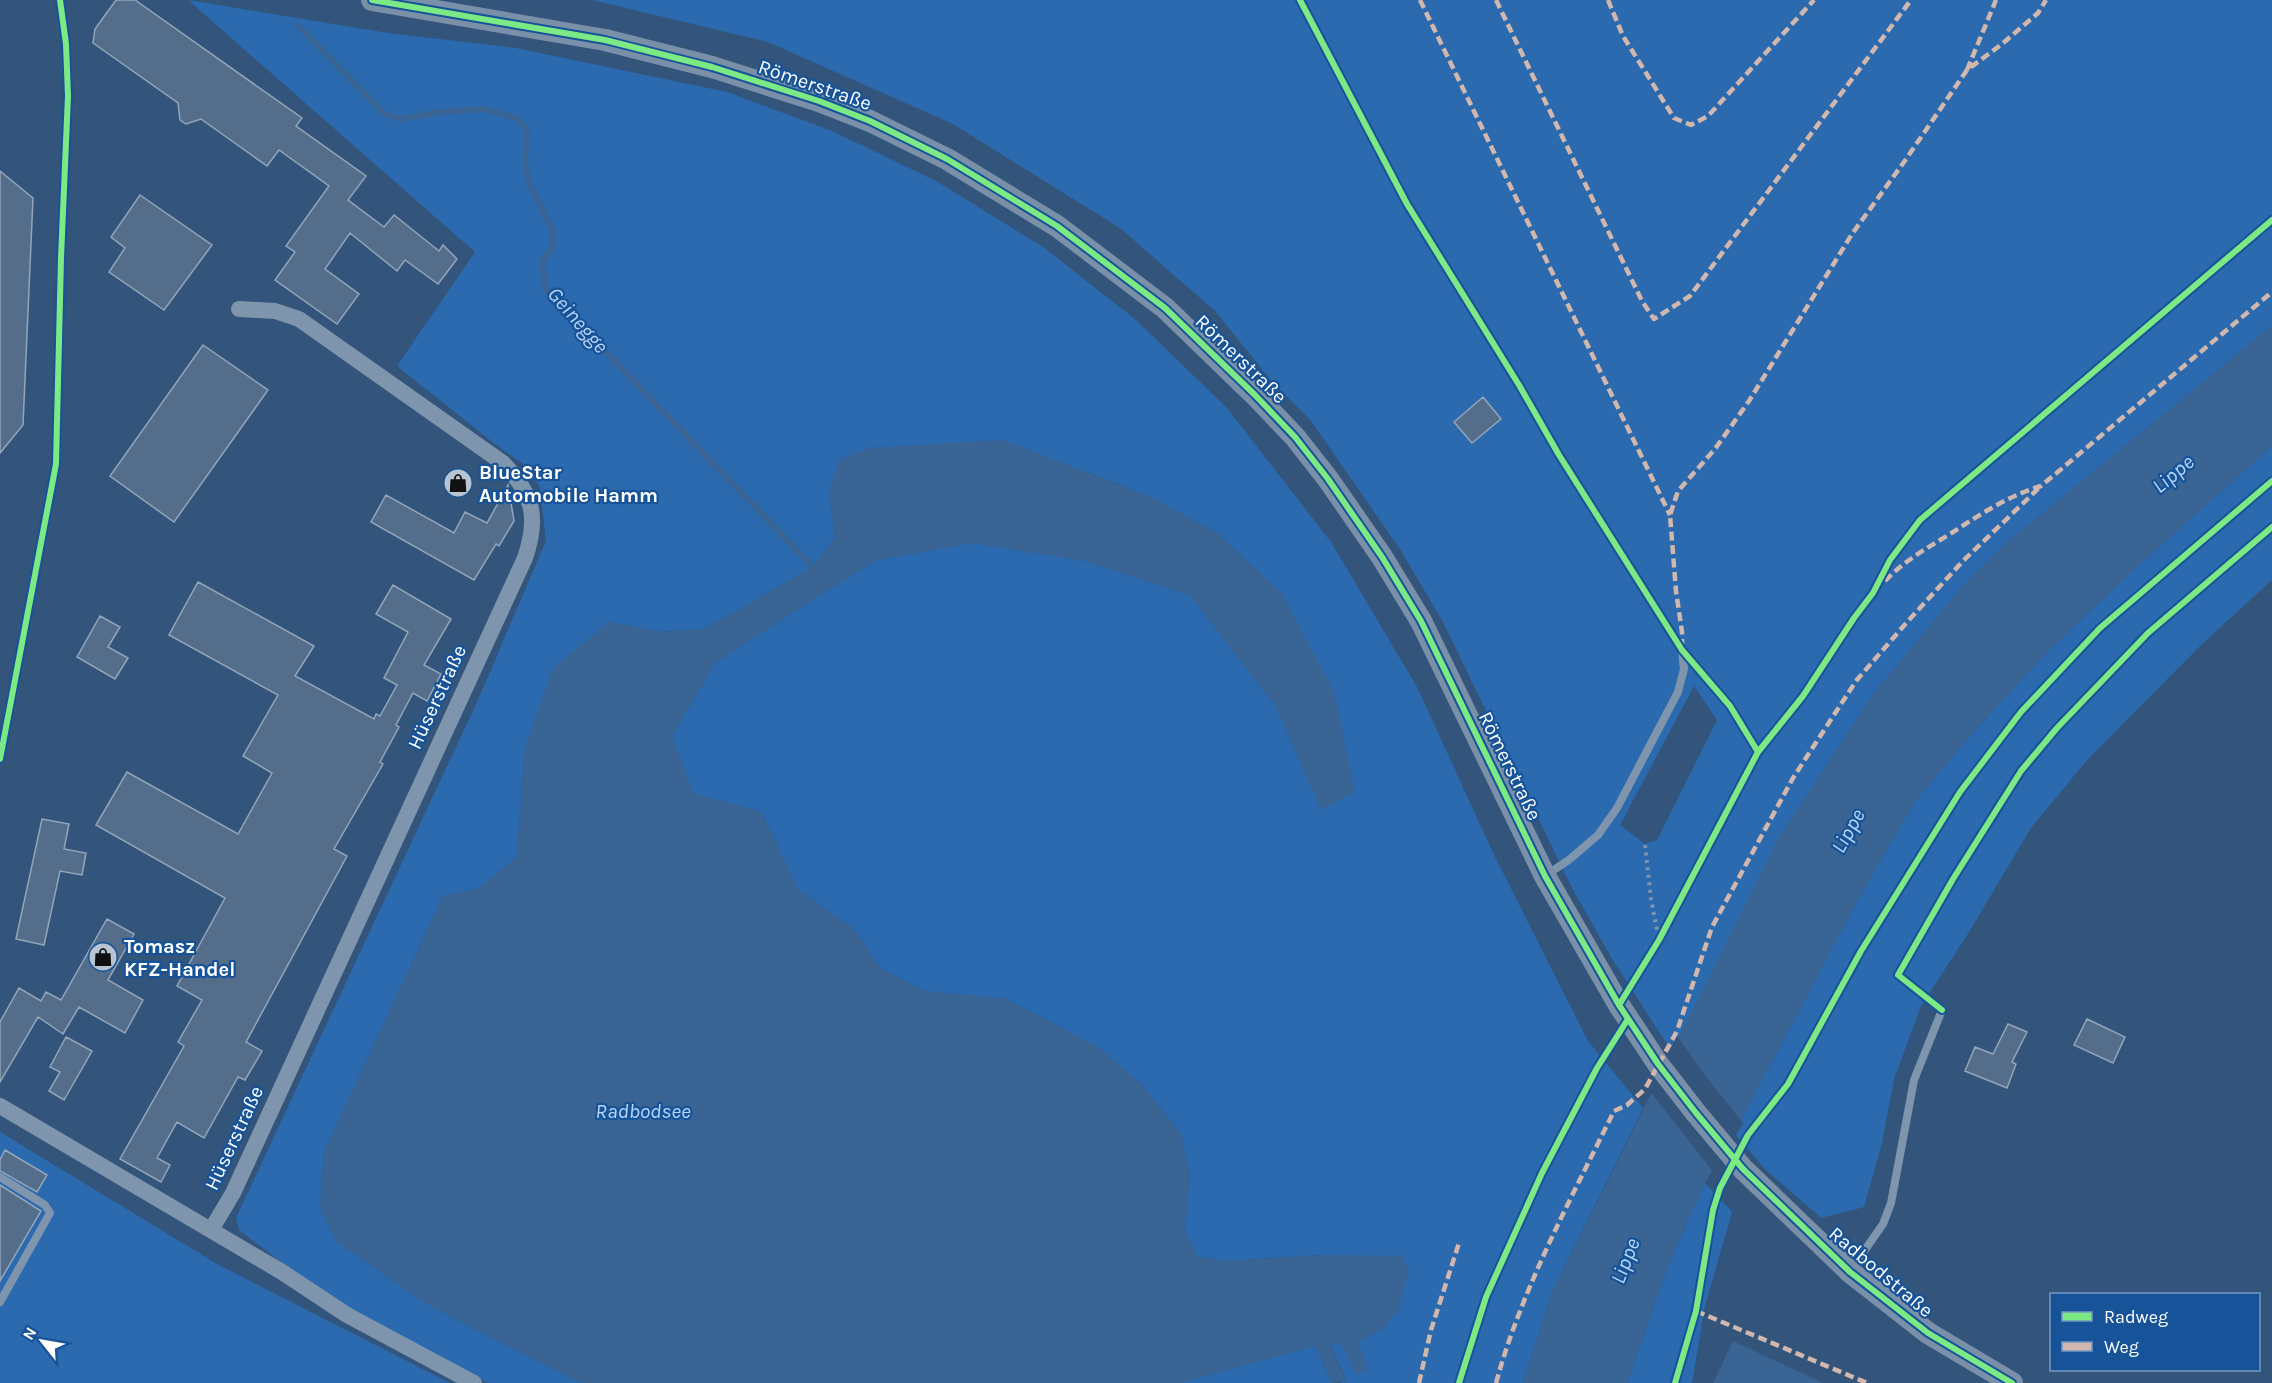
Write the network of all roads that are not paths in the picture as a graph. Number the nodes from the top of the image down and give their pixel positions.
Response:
1 (372, 0) edge
2 (239, 309) dead end
3 (1682, 650) dead end
4 (1545, 876) junction
5 (1942, 1010) dead end
6 (0, 1106) edge
7 (1743, 1169) joint
8 (0, 1177) edge
9 (211, 1230) junction
10 (1850, 1272) junction
11 (0, 1302) edge
12 (474, 1383) edge
13 (2012, 1383) edge

1 - 4 main road, Römerstraße
2 - 9 street, Hüserstraße
3 - 4 lane
4 - 7 main road, Römerstraße
5 - 10 lane
6 - 9 street
7 - 10 main road, Radbodstraße
8 - 11 lane
9 - 12 street
10 - 13 main road, Radbodstraße

